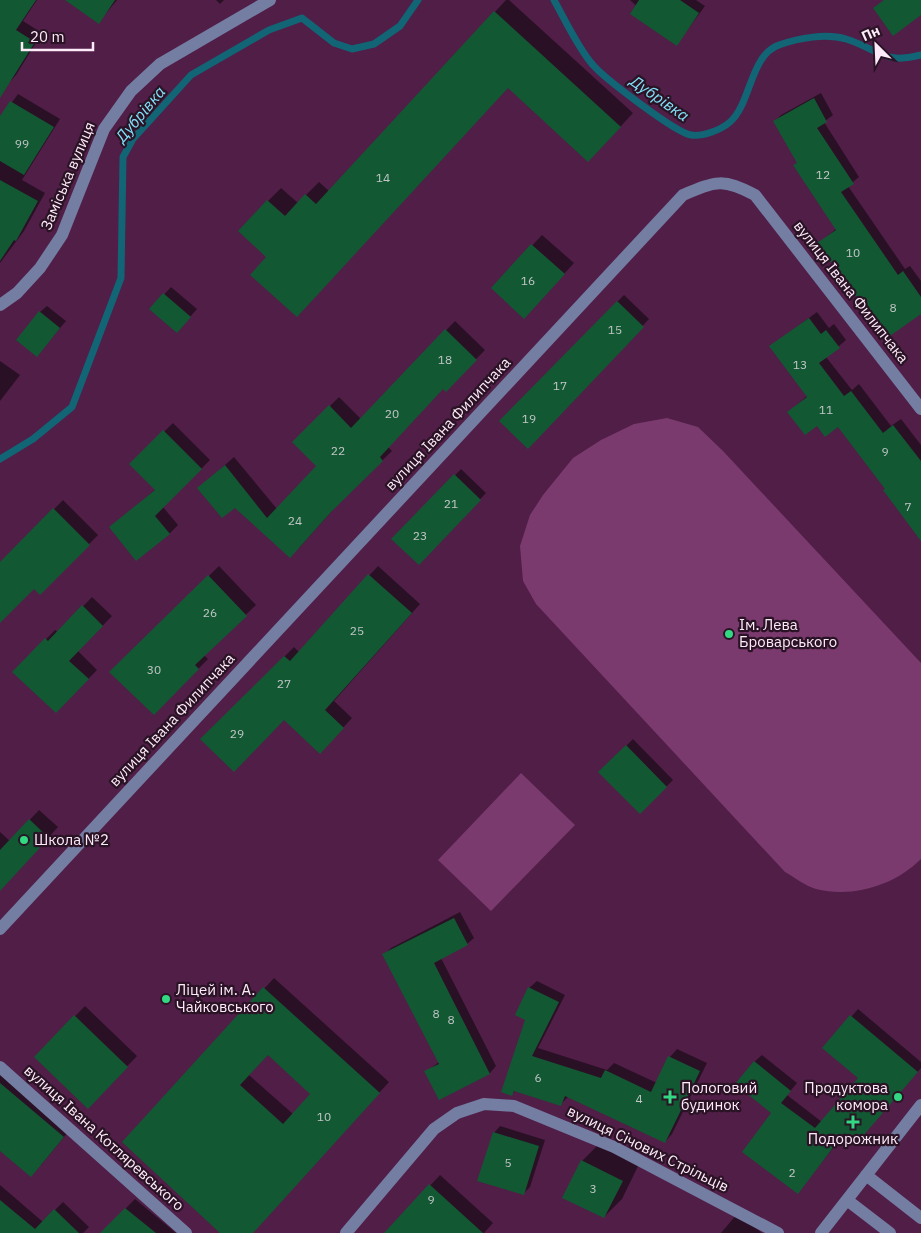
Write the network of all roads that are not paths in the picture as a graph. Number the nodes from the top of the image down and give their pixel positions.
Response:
1 (270, 0) edge
2 (0, 305) edge
3 (921, 409) edge
4 (0, 929) edge
5 (0, 1067) edge
6 (921, 1105) edge
7 (866, 1175) junction
8 (847, 1200) junction
9 (921, 1218) edge
10 (186, 1233) edge
11 (346, 1233) edge
12 (778, 1233) edge
13 (821, 1233) edge
14 (890, 1233) edge

1 - 2 street, Заміська вулиця
3 - 4 street, вулиця Івана Филипчака
5 - 10 street, вулиця Івана Котляревського
6 - 7 street
7 - 8 street
7 - 9 street
8 - 13 street
8 - 14 street
11 - 12 street, вулиця Січових Стрільців

